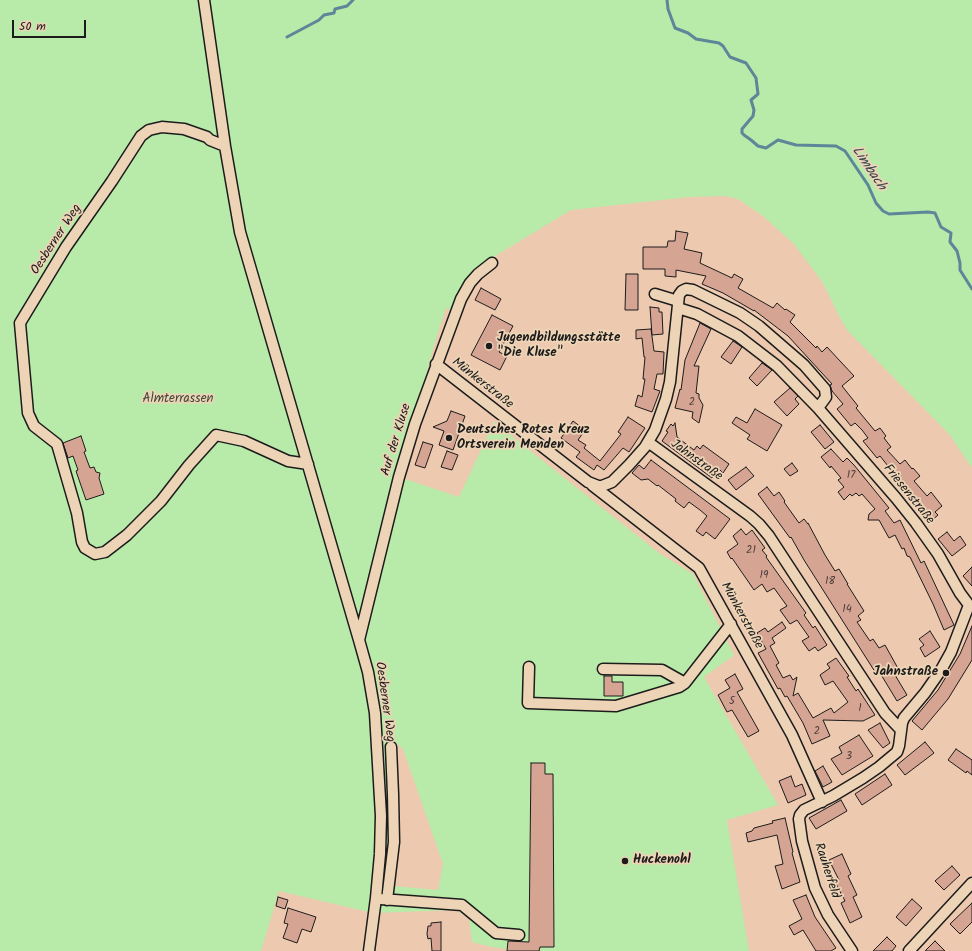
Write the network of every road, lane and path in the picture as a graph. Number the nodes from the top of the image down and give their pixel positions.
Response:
1 (204, 0) edge
2 (225, 146) junction
3 (492, 263) dead end
4 (655, 294) dead end
5 (678, 301) junction
6 (436, 364) junction
7 (818, 408) junction
8 (648, 442) junction
9 (308, 464) junction
10 (591, 484) junction
11 (970, 606) edge
12 (731, 624) junction
13 (359, 640) junction
14 (528, 667) dead end
15 (603, 669) dead end
16 (686, 683) junction
17 (901, 730) junction
18 (391, 747) dead end
19 (822, 802) junction
20 (972, 883) edge
21 (376, 898) junction
22 (387, 900) junction
23 (520, 935) dead end
24 (369, 951) edge
25 (852, 951) edge
26 (909, 951) edge

1 - 2 street, Oesberner Weg
2 - 9 street, Oesberner Weg
2 - 9 street, Oesberner Weg
3 - 6 street, Auf der Kluse
4 - 5 street, Friesenstraße
5 - 7 street, Friesenstraße
5 - 7 street
5 - 8 street
6 - 10 street, Münkerstraße
6 - 13 street, Auf der Kluse
7 - 11 street, Friesenstraße
8 - 10 street
8 - 17 street, Jahnstraße
9 - 13 street, Oesberner Weg
10 - 12 street, Münkerstraße
11 - 17 street
12 - 16 street
12 - 19 street, Münkerstraße
13 - 21 street, Oesberner Weg
14 - 16 street
15 - 16 street
17 - 19 street
18 - 22 street
19 - 25 street, Rauherfeld
20 - 26 street
21 - 22 street
21 - 24 street, Oesberner Weg
22 - 23 street

